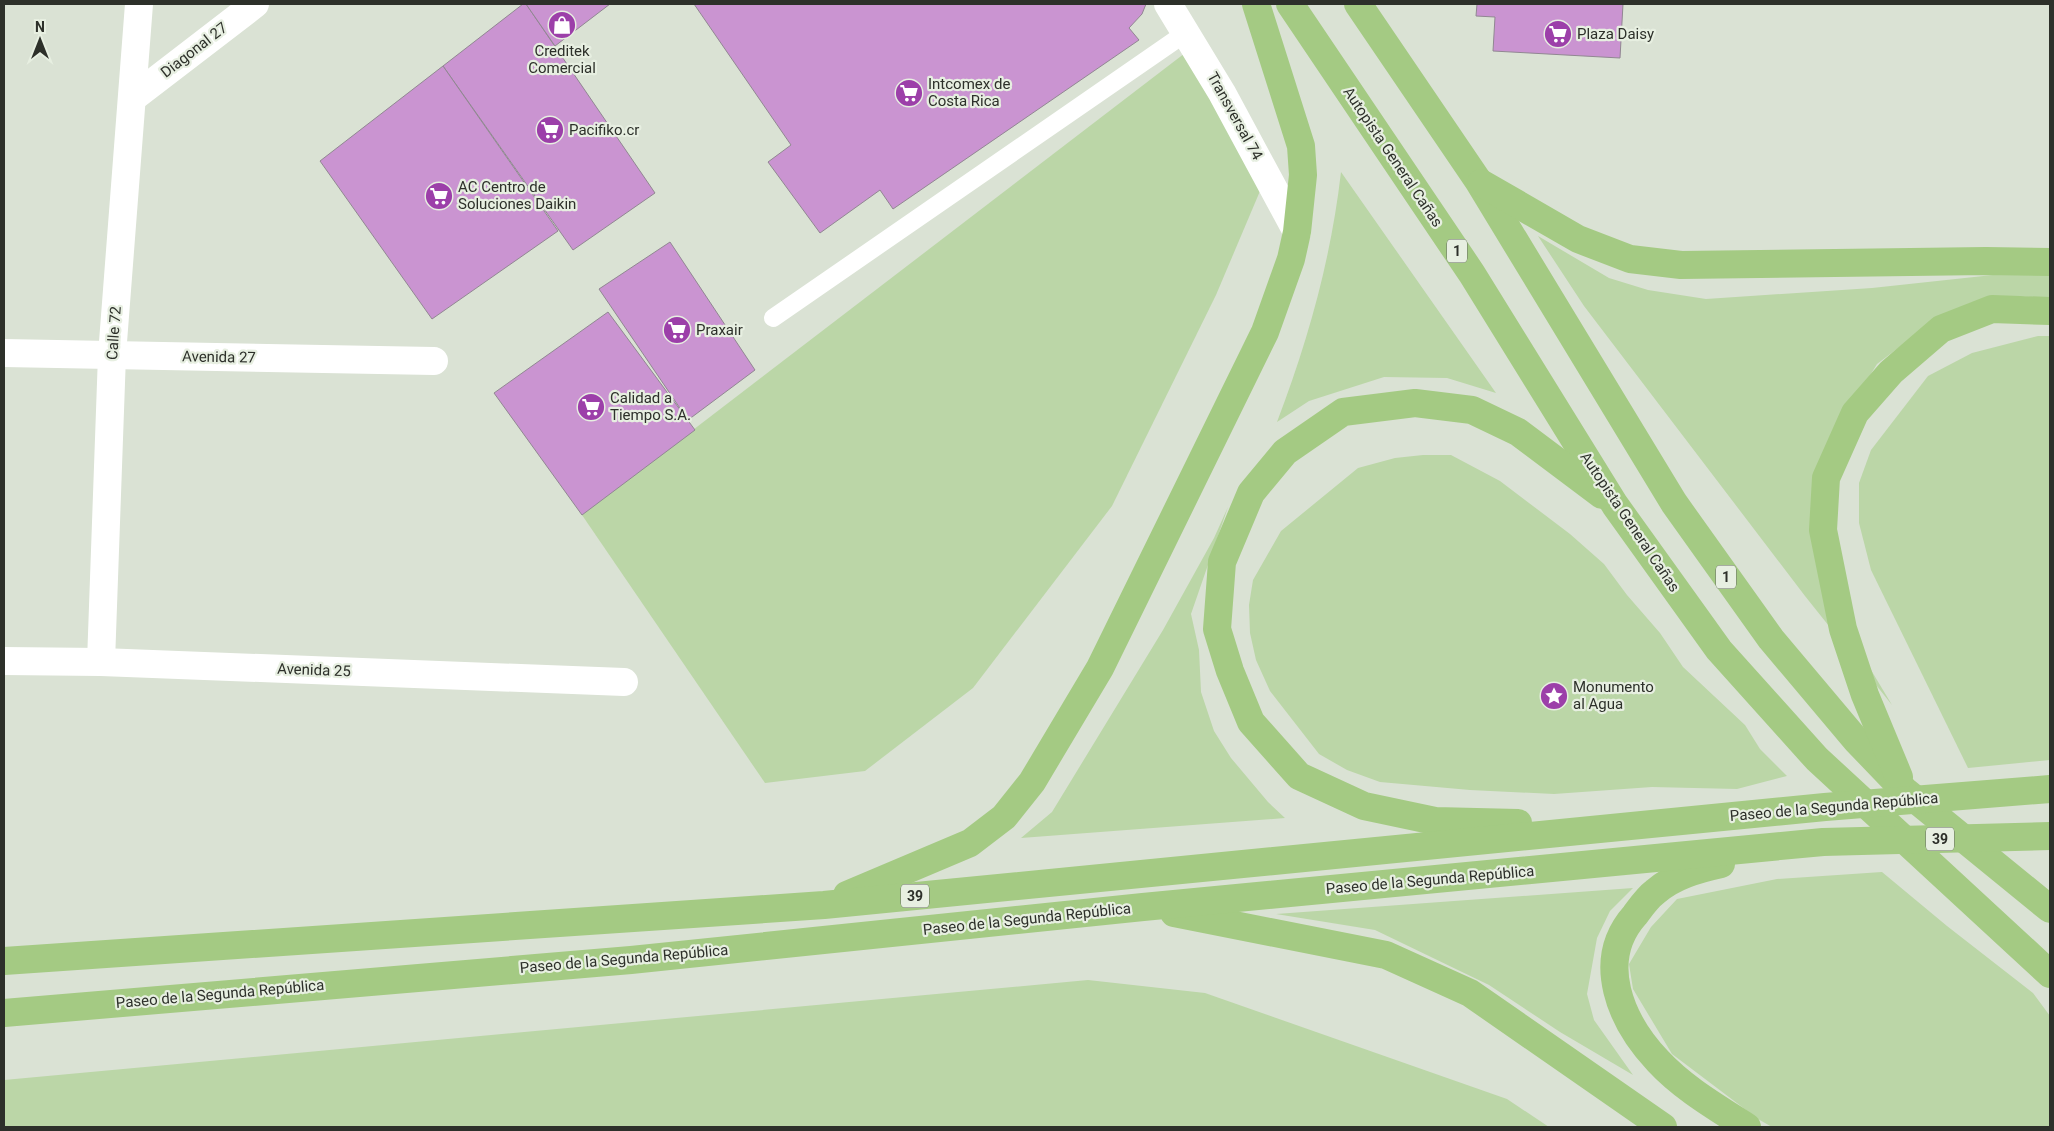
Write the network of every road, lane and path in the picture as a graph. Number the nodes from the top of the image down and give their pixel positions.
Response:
1 (139, 4) edge
2 (255, 4) edge
3 (1168, 4) edge
4 (1256, 4) edge
5 (1290, 4) edge
6 (1358, 4) edge
7 (1187, 32) junction
8 (134, 97) junction
9 (1479, 182) junction
10 (1297, 232) junction
11 (2050, 262) edge
12 (2050, 310) edge
13 (773, 318) dead end
14 (4, 353) edge
15 (112, 355) junction
16 (434, 361) dead end
17 (1615, 505) junction
18 (4, 661) edge
19 (101, 662) junction
20 (624, 682) dead end
21 (2044, 789) edge
22 (1904, 790) junction
23 (1659, 824) junction
24 (2050, 836) edge
25 (1826, 842) junction
26 (824, 905) junction
27 (1143, 907) junction
28 (2050, 909) edge
29 (4, 961) edge
30 (2050, 974) edge
31 (4, 1013) edge
32 (1663, 1127) edge
33 (1747, 1127) edge

1 - 8 street, Calle 72
2 - 8 street, Diagonal 27
3 - 7 street, Transversal 74
4 - 10 highway
5 - 17 highway, Autopista General Cañas / 1
6 - 9 highway, 1
7 - 10 street, Transversal 74
7 - 13 lane
8 - 15 street, Calle 72
9 - 11 highway
9 - 22 highway, 1
10 - 26 highway
12 - 22 highway
14 - 15 street, Avenida 27
15 - 16 street, Avenida 27
15 - 19 street, Calle 72
17 - 23 highway
17 - 30 highway, Autopista General Cañas / 1
18 - 19 street, Avenida 25
19 - 20 street, Avenida 25
21 - 23 highway, Paseo de la Segunda República / 39
22 - 28 highway, 1
23 - 26 highway, Paseo de la Segunda República / 39
24 - 25 highway, Paseo de la Segunda República / 39
25 - 27 highway, Paseo de la Segunda República / 39
25 - 33 highway
26 - 29 highway, Paseo de la Segunda República / 39
27 - 31 highway, Paseo de la Segunda República / 39
27 - 32 highway

